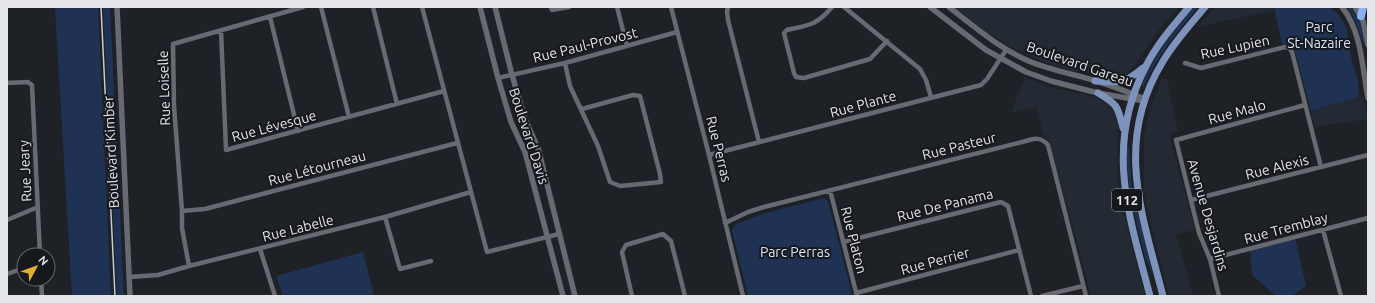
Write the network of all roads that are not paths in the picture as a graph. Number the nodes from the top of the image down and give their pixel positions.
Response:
1 (117, 7) edge
2 (303, 7) edge
3 (321, 7) edge
4 (373, 7) edge
5 (422, 7) edge
6 (480, 7) edge
7 (496, 7) edge
8 (551, 7) edge
9 (569, 7) edge
10 (617, 7) edge
11 (671, 7) edge
12 (728, 7) edge
13 (832, 7) edge
14 (844, 7) edge
15 (930, 7) edge
16 (950, 7) edge
17 (1189, 7) edge
18 (1205, 7) edge
19 (1342, 7) edge
20 (1355, 7) edge
21 (1363, 7) edge
22 (270, 16) junction
23 (1361, 16) junction
24 (221, 30) junction
25 (677, 32) junction
26 (887, 41) junction
27 (1368, 45) edge
28 (627, 46) junction
29 (1006, 50) junction
30 (1000, 59) junction
31 (565, 62) junction
32 (1185, 63) dead end
33 (1146, 65) junction
34 (512, 75) junction
35 (498, 78) junction
36 (1095, 81) junction
37 (1366, 82) edge
38 (7, 83) edge
39 (444, 91) junction
40 (1098, 93) junction
41 (932, 97) junction
42 (1133, 97) junction
43 (1368, 98) edge
44 (1144, 100) junction
45 (397, 104) junction
46 (1305, 105) junction
47 (582, 109) junction
48 (349, 118) junction
49 (298, 131) junction
50 (1124, 133) junction
51 (1176, 140) joint
52 (759, 142) junction
53 (457, 143) junction
54 (710, 155) junction
55 (1368, 155) edge
56 (1321, 167) junction
57 (830, 190) junction
58 (471, 192) junction
59 (1191, 200) junction
60 (38, 208) junction
61 (182, 211) junction
62 (385, 216) junction
63 (1368, 218) edge
64 (7, 220) edge
65 (725, 223) junction
66 (1323, 230) junction
67 (559, 234) junction
68 (547, 237) junction
69 (843, 242) junction
70 (40, 247) edge
71 (260, 249) junction
72 (1019, 250) junction
73 (1210, 259) junction
74 (431, 261) dead end
75 (189, 266) junction
76 (129, 277) junction
77 (1083, 286) junction
78 (856, 294) edge
79 (130, 296) edge
80 (275, 296) edge
81 (562, 296) edge
82 (575, 296) edge
83 (632, 296) edge
84 (685, 296) edge
85 (743, 296) edge
86 (1031, 296) edge
87 (1042, 296) edge
88 (1086, 296) edge
89 (1150, 296) edge
90 (1163, 296) edge
91 (1219, 296) edge
92 (1341, 296) edge

1 - 76 street, Boulevard Kimber
2 - 22 street, Rue Loiselle
3 - 48 street
4 - 45 street
5 - 39 street
6 - 35 street, Boulevard Davis
7 - 34 street, Boulevard Davis
8 - 9 street
10 - 28 street
11 - 25 street, Rue Perras
12 - 52 street
13 - 26 street
14 - 26 street
15 - 30 street, Boulevard Gareau
16 - 29 street, Boulevard Gareau
17 - 33 main road, 112
18 - 44 main road, 112
19 - 37 street
20 - 23 street
21 - 23 highway
22 - 24 street, Rue Loiselle
22 - 49 street
23 - 27 street
24 - 49 street, Rue Lévesque
24 - 61 street, Rue Loiselle
25 - 28 street, Rue Paul-Provost
25 - 54 street, Rue Perras
26 - 41 street
28 - 31 street, Rue Paul-Provost
29 - 30 street, Rue Plante
29 - 36 street, Boulevard Gareau
30 - 40 street, Boulevard Gareau
30 - 41 street, Rue Plante
31 - 34 street, Rue Paul-Provost
31 - 47 street
32 - 46 street, Rue Lupien
33 - 36 main road
33 - 42 main road, 112
34 - 35 street, Rue Paul-Provost
34 - 67 street, Boulevard Davis
35 - 68 street, Boulevard Davis
36 - 42 street, Boulevard Gareau
37 - 43 street
38 - 60 street, Rue Jeary
39 - 45 street, Rue Lévesque
39 - 53 street
40 - 42 street, Boulevard Gareau
40 - 50 main road
41 - 52 street, Rue Plante
42 - 44 street, Boulevard Gareau
42 - 50 main road, 112
44 - 90 main road, 112
45 - 48 street, Rue Lévesque
46 - 51 street, Rue Malo
46 - 56 street
47 - 47 street
48 - 49 street, Rue Lévesque
50 - 89 main road, 112
51 - 59 street, Avenue Desjardins
52 - 54 street, Rue Plante
53 - 58 street
53 - 61 street, Rue Létourneau
54 - 65 street, Rue Perras
55 - 56 street, Rue Alexis
56 - 59 street, Rue Alexis
57 - 65 street, Rue Pasteur
57 - 69 street, Rue Platon
57 - 77 street, Rue Pasteur
58 - 62 street, Rue Labelle
58 - 68 street
59 - 73 street, Avenue Desjardins
60 - 64 street
60 - 70 street, Rue Jeary
61 - 75 street, Rue Loiselle
62 - 71 street, Rue Labelle
62 - 74 street
63 - 66 street, Rue Tremblay
65 - 85 street, Rue Perras
66 - 73 street, Rue Tremblay
66 - 92 street
67 - 68 street
67 - 82 street, Boulevard Davis
68 - 81 street, Boulevard Davis
69 - 72 street, Rue De Panama
69 - 78 street, Rue Platon
71 - 75 street, Rue Labelle
71 - 80 street
72 - 78 street, Rue Perrier
72 - 86 street, Rue De Panama
73 - 91 street, Avenue Desjardins
75 - 76 street, Rue Labelle
76 - 79 street, Boulevard Kimber
77 - 87 street
77 - 88 street, Rue Pasteur
83 - 84 street

